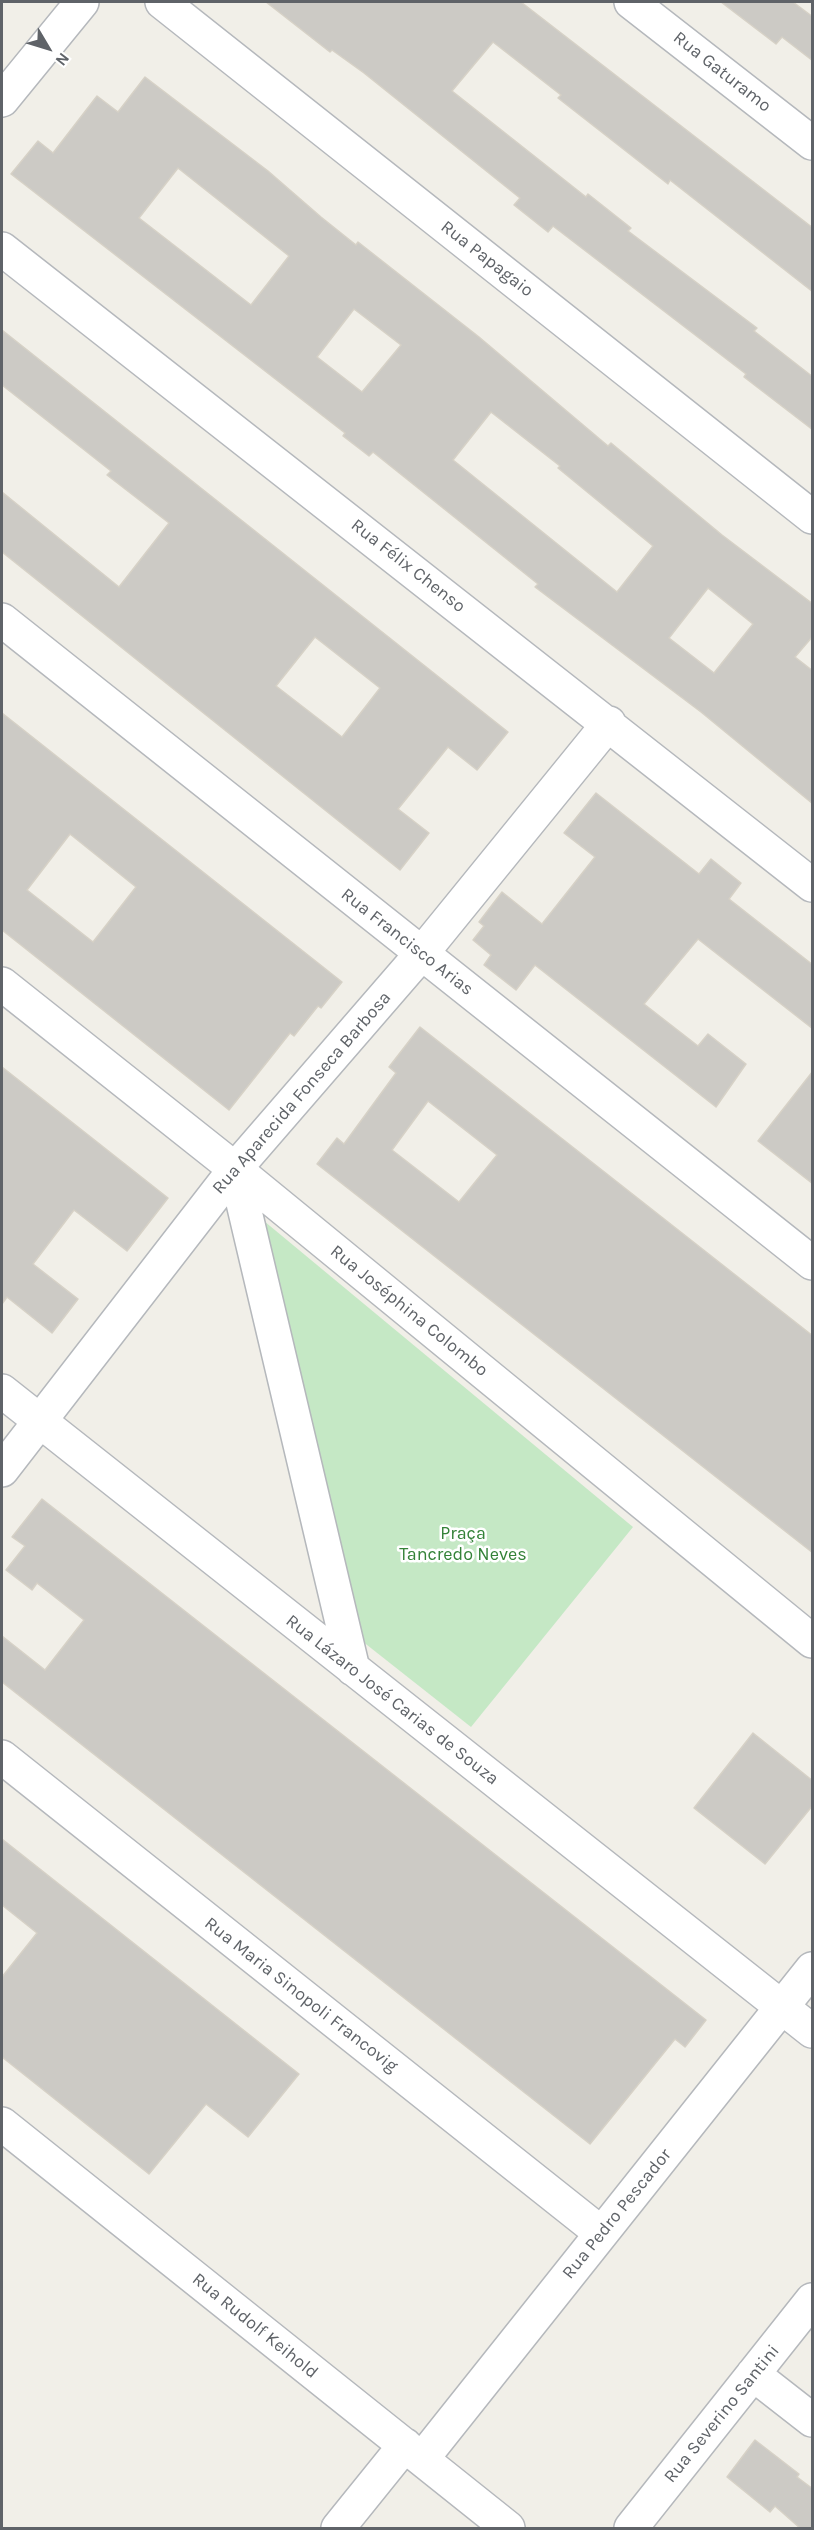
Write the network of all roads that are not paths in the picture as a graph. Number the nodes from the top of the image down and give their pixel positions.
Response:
1 (81, 2) edge
2 (162, 2) edge
3 (631, 2) edge
4 (2, 100) edge
5 (813, 143) edge
6 (2, 249) edge
7 (813, 517) edge
8 (2, 620) edge
9 (609, 723) junction
10 (813, 885) edge
11 (422, 954) junction
12 (2, 984) edge
13 (235, 1169) junction
14 (813, 1263) edge
15 (2, 1391) edge
16 (40, 1422) junction
17 (2, 1470) edge
18 (813, 1641) edge
19 (353, 1669) junction
20 (2, 1757) edge
21 (813, 1969) edge
22 (782, 2008) junction
23 (813, 2031) edge
24 (2, 2124) edge
25 (601, 2233) junction
26 (813, 2300) edge
27 (753, 2374) junction
28 (813, 2420) edge
29 (413, 2452) junction
30 (338, 2529) edge
31 (508, 2529) edge
32 (631, 2529) edge

1 - 4 street
2 - 7 street, Rua Papagaio
3 - 5 street, Rua Gaturamo
6 - 9 street, Rua Félix Chenso
8 - 11 street, Rua Francisco Arias
9 - 10 street, Rua Félix Chenso
9 - 11 street, Rua Aparecida Fonseca Barbosa
11 - 13 street, Rua Aparecida Fonseca Barbosa
11 - 14 street, Rua Francisco Arias
12 - 13 street, Rua Joséphina Colombo
13 - 16 street, Rua Aparecida Fonseca Barbosa
13 - 18 street, Rua Joséphina Colombo
13 - 19 street
15 - 16 street, Rua Lázaro José Carias de Souza
16 - 17 street, Rua Aparecida Fonseca Barbosa
16 - 19 street, Rua Lázaro José Carias de Souza
19 - 22 street, Rua Lázaro José Carias de Souza
20 - 25 street, Rua Maria Sinopoli Francovig
21 - 22 street, Rua Pedro Pescador
22 - 23 street, Rua Lázaro José Carias de Souza
22 - 25 street, Rua Pedro Pescador
24 - 29 street, Rua Rudolf Keihold
25 - 29 street, Rua Pedro Pescador
26 - 27 street, Rua Severino Santini
27 - 28 street
27 - 32 street, Rua Severino Santini
29 - 30 street, Rua Pedro Pescador
29 - 31 street, Rua Rudolf Keihold

